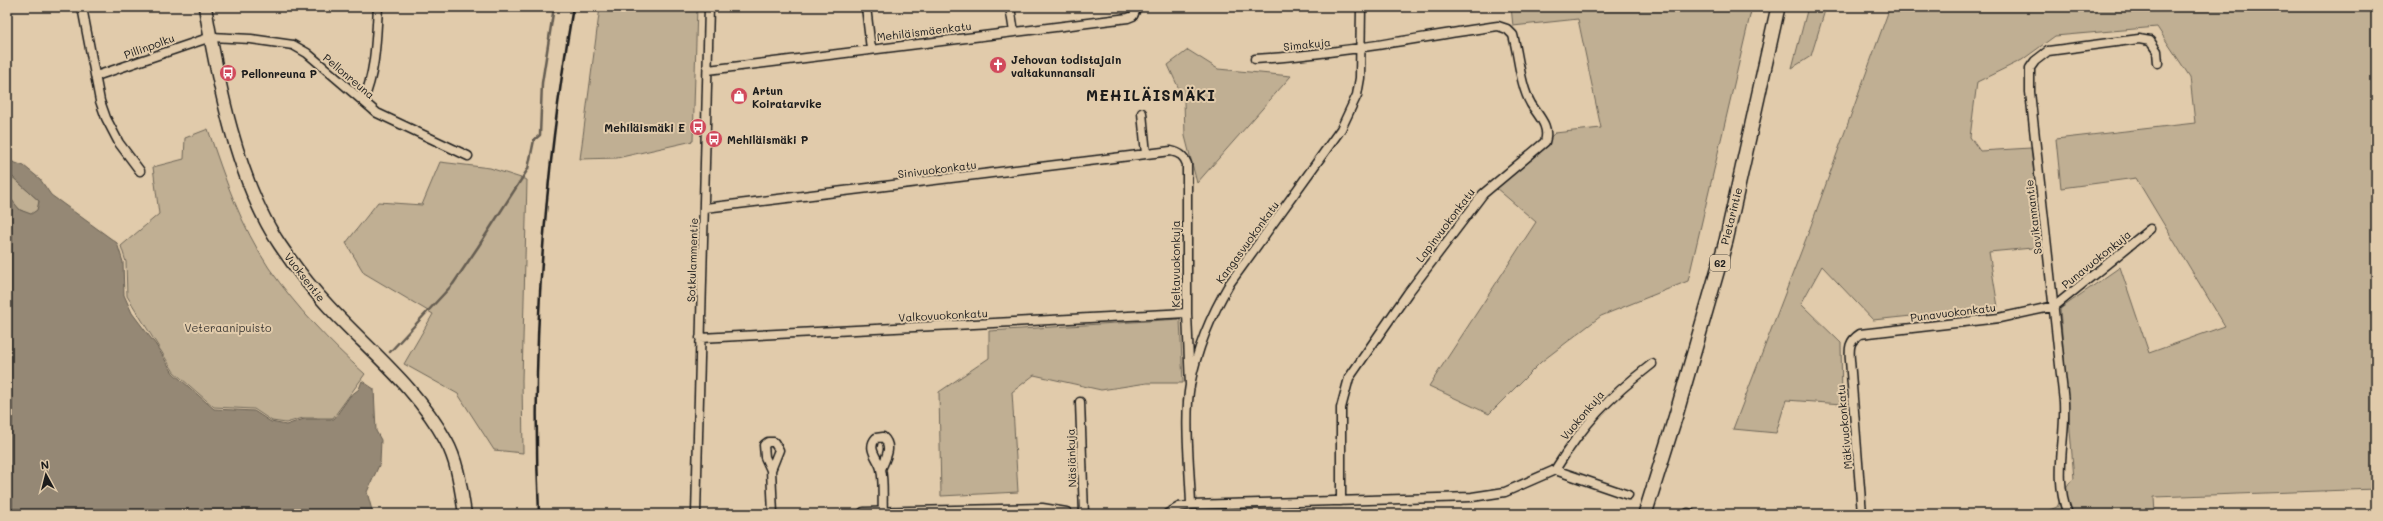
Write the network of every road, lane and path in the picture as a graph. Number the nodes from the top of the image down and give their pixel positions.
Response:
1 (82, 7) edge
2 (205, 7) edge
3 (378, 7) edge
4 (709, 7) edge
5 (866, 7) edge
6 (1010, 7) edge
7 (1137, 7) edge
8 (1361, 7) edge
9 (1778, 7) edge
10 (1014, 32) junction
11 (210, 37) junction
12 (871, 49) junction
13 (1360, 49) junction
14 (1255, 59) dead end
15 (2158, 63) dead end
16 (708, 70) junction
17 (96, 76) junction
18 (363, 101) junction
19 (1142, 113) dead end
20 (1171, 151) joint
21 (1146, 154) junction
22 (468, 156) dead end
23 (140, 171) dead end
24 (705, 208) junction
25 (2150, 229) dead end
26 (2055, 306) junction
27 (1187, 313) junction
28 (700, 338) junction
29 (1854, 338) joint
30 (1652, 364) dead end
31 (1190, 386) junction
32 (1080, 402) dead end
33 (881, 468) dead end
34 (771, 470) dead end
35 (1554, 470) junction
36 (1628, 495) dead end
37 (1341, 501) junction
38 (1191, 505) junction
39 (465, 514) edge
40 (696, 514) edge
41 (773, 514) edge
42 (864, 514) edge
43 (883, 514) edge
44 (1066, 514) edge
45 (1084, 514) edge
46 (1167, 514) edge
47 (1645, 514) edge
48 (1862, 514) edge
49 (2068, 514) edge

1 - 17 street
2 - 11 street, Vuoksentie
3 - 18 street
4 - 16 street, Sotkulammentie
5 - 12 street
6 - 10 street
7 - 10 street, Mehiläismäenkatu
8 - 13 street, Kangasvuokonkatu
9 - 47 main road, Pietarintie / 62
10 - 12 street, Mehiläismäenkatu
11 - 17 street, Pillinpolku
11 - 18 street, Pellonreuna
11 - 39 street, Vuoksentie
12 - 16 street, Mehiläismäenkatu
13 - 14 street, Simakuja
13 - 31 street, Kangasvuokonkatu
13 - 37 street, Lapinvuokonkatu
15 - 26 street, Savikannantie
16 - 24 street, Sotkulammentie
17 - 23 street
18 - 22 street, Pellonreuna
19 - 21 street
20 - 21 street, Sinivuokonkatu
20 - 27 street, Keltavuokonkuja
21 - 24 street, Sinivuokonkatu
24 - 28 street, Sotkulammentie
25 - 26 street, Punavuokonkuja
26 - 29 street, Punavuokonkatu
26 - 49 street, Savikannantie
27 - 28 street, Valkovuokonkatu
27 - 31 street, Keltavuokonkuja
28 - 40 street, Sotkulammentie
29 - 48 street, Mäkivuokonkatu
30 - 35 street, Vuokonkuja
31 - 38 street, Kangasvuokonkatu
32 - 45 street, Näsiänkuja
33 - 43 street
34 - 41 street
35 - 36 street
35 - 37 street
37 - 38 street
38 - 46 street
42 - 43 street
43 - 44 street

